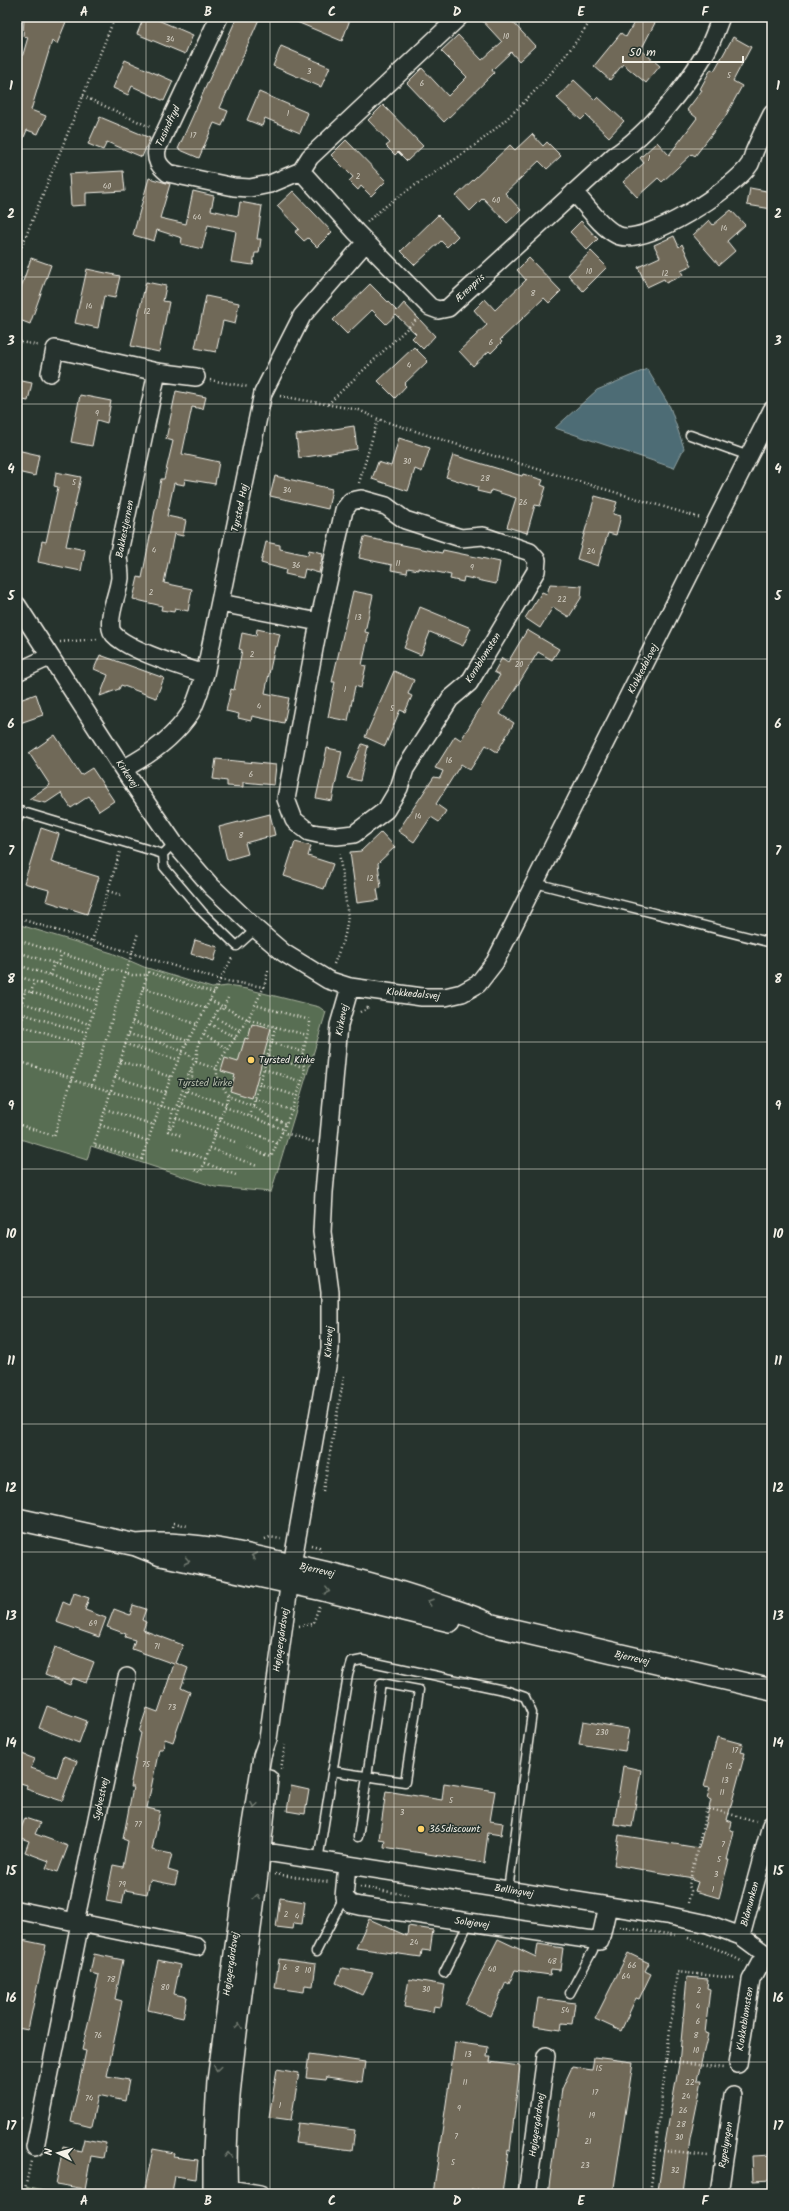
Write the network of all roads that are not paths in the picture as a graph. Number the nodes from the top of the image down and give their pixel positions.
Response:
1 (219, 17) edge
2 (459, 17) edge
3 (721, 17) edge
4 (772, 114) edge
5 (301, 171) junction
6 (574, 192) junction
7 (361, 237) junction
8 (157, 372) junction
9 (50, 373) dead end
10 (196, 377) road end
11 (772, 410) edge
12 (690, 435) dead end
13 (749, 456) junction
14 (220, 603) junction
15 (17, 605) edge
16 (320, 622) junction
17 (46, 653) junction
18 (17, 672) edge
19 (205, 674) junction
20 (123, 769) junction
21 (17, 820) edge
22 (169, 849) junction
23 (535, 883) junction
24 (256, 929) junction
25 (772, 943) edge
26 (350, 986) junction
27 (17, 1519) edge
28 (286, 1570) junction
29 (127, 1677) dead end
30 (772, 1690) edge
31 (332, 1771) junction
32 (367, 1777) junction
33 (771, 1825) edge
34 (358, 1837) dead end
35 (255, 1850) junction
36 (318, 1861) junction
37 (347, 1865) junction
38 (508, 1890) junction
39 (344, 1897) junction
40 (608, 1906) junction
41 (17, 1910) edge
42 (78, 1922) junction
43 (469, 1922) junction
44 (741, 1936) junction
45 (595, 1940) junction
46 (197, 1947) dead end
47 (316, 1952) dead end
48 (768, 1957) edge
49 (444, 1973) dead end
50 (570, 1993) dead end
51 (546, 2056) dead end
52 (734, 2066) road end
53 (733, 2096) dead end
54 (35, 2147) road end
55 (212, 2192) edge
56 (229, 2192) edge
57 (260, 2194) edge
58 (527, 2194) edge
59 (719, 2194) edge

1 - 5 street, Tusindfryd
2 - 5 street
3 - 6 street, Ærenpris
4 - 6 street
5 - 7 street
6 - 7 street, Ærenpris
7 - 14 street, Tyrsted Høj
8 - 9 street
8 - 10 street
8 - 19 street, Bakkestjernen
11 - 13 street, Klokkedalsvej
12 - 13 lane
13 - 23 street, Klokkedalsvej
14 - 16 street
14 - 19 street, Tyrsted Høj
15 - 17 street, Kirkevej
16 - 16 street, Kornblomsten
17 - 18 street
17 - 20 street, Kirkevej
19 - 20 street, Tyrsted Høj
20 - 22 street, Kirkevej
21 - 22 lane
22 - 24 street, Kirkevej
22 - 24 lane
23 - 25 lane
23 - 26 street, Klokkedalsvej
24 - 26 street, Kirkevej
26 - 28 street, Kirkevej
27 - 28 street, Bjerrevej
28 - 30 street, Bjerrevej
28 - 35 street, Højagergårdsvej
29 - 42 street, Sydvestvej
31 - 32 lane
31 - 36 lane
31 - 38 lane
32 - 32 lane
32 - 34 lane
33 - 44 street, Blåmunken
35 - 36 street, Bøllingvej
35 -> 55 street, Højagergårdsvej
56 -> 35 street, Højagergårdsvej
36 - 37 street, Bøllingvej
37 - 38 street, Bøllingvej
37 - 39 street
38 - 40 street, Bøllingvej
39 - 43 street, Soløjevej
39 - 47 lane
40 - 44 street, Bøllingvej
40 - 45 street
41 - 42 street
42 - 46 street
42 - 54 street, Sydvestvej
43 - 45 street, Soløjevej
43 - 49 lane
44 - 48 street, Bøllingvej
45 - 50 lane
48 - 52 street, Klokkeblomsten
51 - 58 street, Højagergårdsvej
53 - 59 street, Rypelyngen
55 - 56 street, Højagergårdsvej
56 - 57 street, Højagergårdsvej

